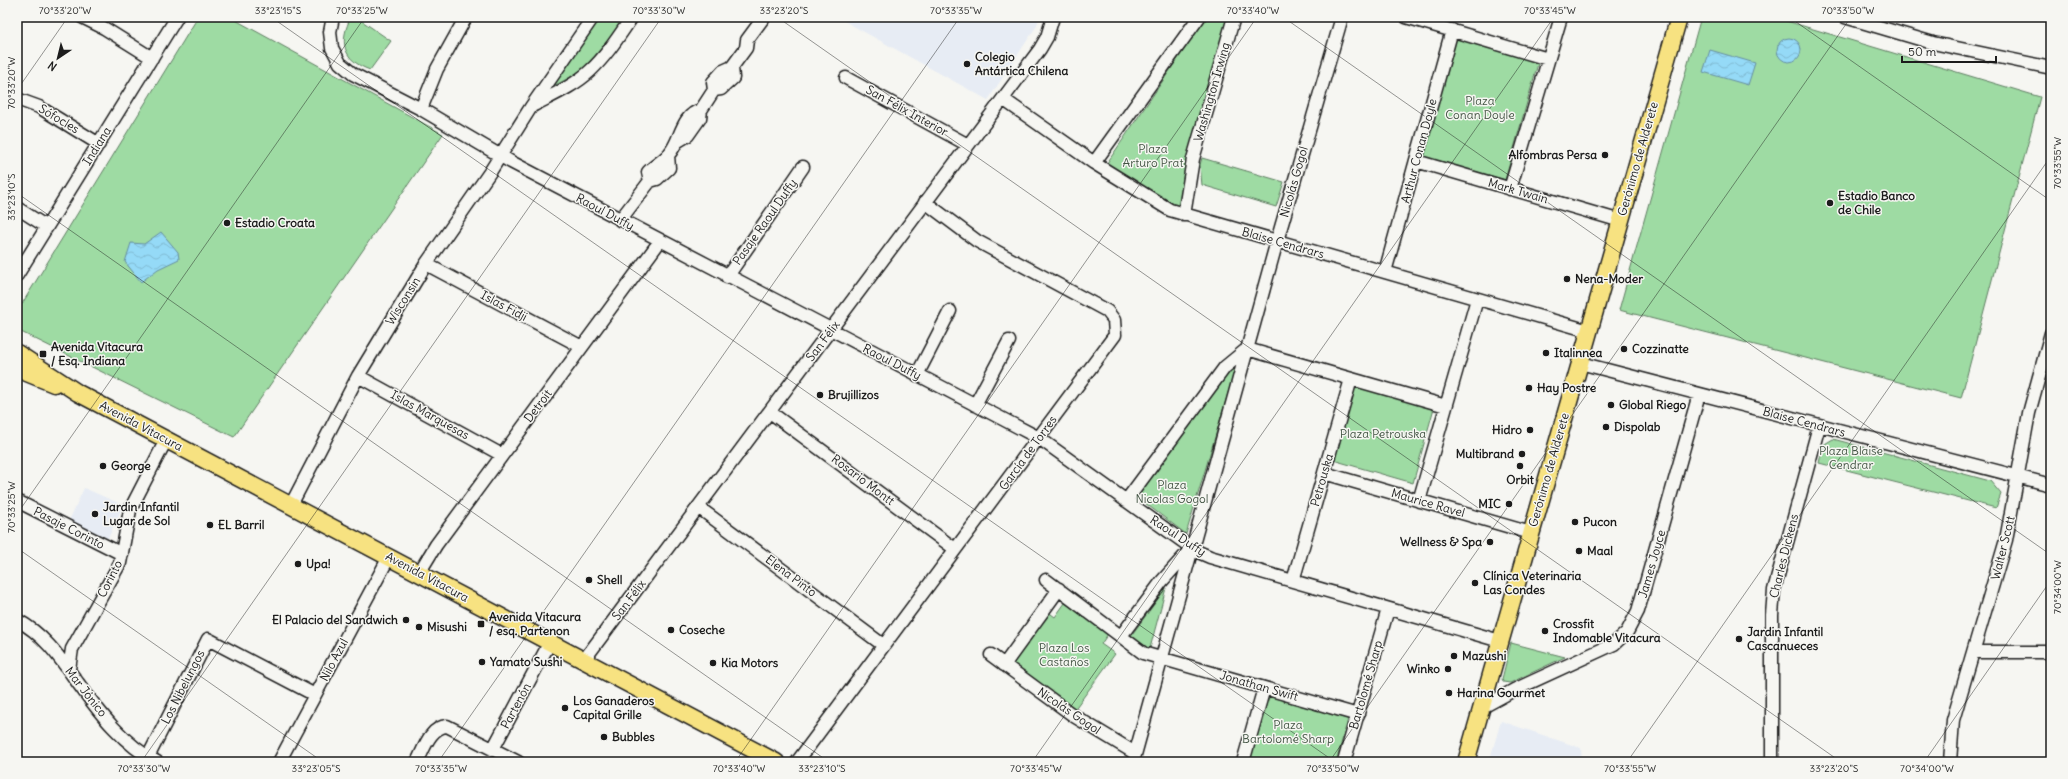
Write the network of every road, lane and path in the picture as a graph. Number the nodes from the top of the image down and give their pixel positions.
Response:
1 (82, 17) edge
2 (177, 17) edge
3 (334, 17) edge
4 (466, 17) edge
5 (593, 17) edge
6 (632, 17) edge
7 (764, 17) edge
8 (770, 17) edge
9 (1053, 17) edge
10 (1199, 17) edge
11 (1234, 17) edge
12 (1342, 17) edge
13 (1406, 17) edge
14 (1560, 17) edge
15 (1679, 17) edge
16 (1845, 17) edge
17 (1452, 30) junction
18 (746, 48) junction
19 (152, 58) junction
20 (1548, 59) junction
21 (2051, 68) edge
22 (846, 78) dead end
23 (17, 99) edge
24 (1003, 99) junction
25 (531, 106) junction
26 (421, 109) junction
27 (99, 144) junction
28 (968, 144) junction
29 (500, 156) junction
30 (1416, 161) junction
31 (1094, 163) junction
32 (803, 167) dead end
33 (1510, 188) junction
34 (925, 202) junction
35 (17, 208) edge
36 (1184, 215) junction
37 (620, 220) junction
38 (1621, 221) junction
39 (47, 227) junction
40 (660, 241) junction
41 (1276, 241) junction
42 (426, 264) junction
43 (1385, 272) junction
44 (17, 275) edge
45 (727, 276) junction
46 (1477, 299) junction
47 (950, 311) dead end
48 (831, 330) junction
49 (1589, 331) junction
50 (2050, 337) edge
51 (1008, 341) dead end
52 (582, 348) junction
53 (1247, 349) junction
54 (17, 353) edge
55 (1580, 363) junction
56 (17, 369) edge
57 (917, 375) junction
58 (358, 376) junction
59 (1351, 379) junction
60 (78, 393) junction
61 (1699, 394) junction
62 (975, 405) junction
63 (1446, 406) junction
64 (770, 412) junction
65 (1819, 426) junction
66 (1039, 438) junction
67 (166, 440) junction
68 (502, 455) junction
69 (1324, 473) junction
70 (2018, 478) junction
71 (2051, 485) edge
72 (17, 501) edge
73 (1126, 501) junction
74 (1419, 501) junction
75 (290, 505) junction
76 (698, 507) junction
77 (1531, 533) junction
78 (1191, 548) junction
79 (956, 549) junction
80 (122, 554) junction
81 (389, 557) junction
82 (419, 573) junction
83 (1046, 580) dead end
84 (1293, 581) junction
85 (1059, 589) junction
86 (1388, 609) junction
87 (17, 620) edge
88 (1121, 636) junction
89 (550, 642) junction
90 (1500, 642) junction
91 (883, 645) junction
92 (72, 649) junction
93 (1973, 652) junction
94 (2051, 652) edge
95 (56, 653) junction
96 (991, 655) dead end
97 (1160, 658) junction
98 (584, 660) junction
99 (1004, 665) junction
100 (69, 670) junction
101 (1488, 685) junction
102 (1264, 688) junction
103 (1514, 690) junction
104 (315, 696) junction
105 (1481, 708) junction
106 (1358, 715) junction
107 (492, 749) junction
108 (1134, 758) edge
109 (152, 760) edge
110 (279, 762) edge
111 (417, 762) edge
112 (518, 762) edge
113 (776, 762) edge
114 (797, 762) edge
115 (1243, 762) edge
116 (1344, 762) edge
117 (1466, 762) edge
118 (1772, 762) edge
119 (1950, 762) edge

1 - 19 street
2 - 19 street, Indiana
3 - 26 street, Raoul Duffy
4 - 26 street
5 - 25 street, Wisconsin
6 - 25 street
7 - 18 street
8 - 18 street
9 - 24 street, San Félix
10 - 31 street
11 - 36 street, Washington Irwing
12 - 41 street, Nicolás Gogol
13 - 17 street
14 - 20 street
15 - 38 main road, Gerónimo de Alderete
16 - 21 street
17 - 20 street
17 - 30 street, Arthur Conan Doyle
18 - 37 street
19 - 27 street, Indiana
20 - 33 street
22 - 28 street, San Félix Interior
23 - 27 street, Sófocles
24 - 28 street, San Félix
24 - 31 street, Blaise Cendrars
25 - 29 street, Wisconsin
26 - 29 street, Raoul Duffy
27 - 39 street, Indiana
28 - 34 street, San Félix
29 - 37 street, Raoul Duffy
29 - 42 street, Wisconsin
30 - 33 street, Mark Twain
30 - 43 street, Arthur Conan Doyle
31 - 36 street, Blaise Cendrars
32 - 45 street, Pasaje Raoul Duffy
33 - 38 street, Mark Twain
34 - 48 street, San Félix
34 - 66 street, García de Torres
35 - 39 street
36 - 41 street, Blaise Cendrars
37 - 40 street, Raoul Duffy
38 - 49 main road, Gerónimo de Alderete
39 - 44 street, Indiana
40 - 45 street, Raoul Duffy
40 - 52 street, Detroit
41 - 43 street, Blaise Cendrars
41 - 53 street, Nicolás Gogol
42 - 52 street, Islas Fidji
42 - 58 street, Wisconsin
43 - 46 street, Blaise Cendrars
45 - 48 street, Raoul Duffy
46 - 49 street, Blaise Cendrars
46 - 63 street
47 - 57 street
48 - 57 street, Raoul Duffy
48 - 64 street, San Félix
49 - 55 main road, Gerónimo de Alderete
50 - 70 street, Walter Scott
51 - 62 street
52 - 68 street, Detroit
53 - 59 street
53 - 73 street
53 - 78 street, Nicolás Gogol
54 - 60 main road, Avenida Vitacura
55 - 61 street, Blaise Cendrars
55 - 77 main road, Gerónimo de Alderete
56 - 60 main road, Avenida Vitacura
57 - 62 street, Raoul Duffy
58 - 68 street, Islas Marquesas
58 - 75 street, Wisconsin
59 - 63 street
59 - 69 street, Petrouska
60 - 67 main road, Avenida Vitacura
61 - 65 street, Blaise Cendrars
61 - 103 street, James Joyce
62 - 66 street, Raoul Duffy
63 - 74 street
64 - 76 street, San Félix
64 - 79 street, Rosario Montt
65 - 70 street, Blaise Cendrars
65 - 118 street, Charles Dickens
66 - 73 street, Raoul Duffy
66 - 79 street, García de Torres
67 - 75 main road, Avenida Vitacura
67 - 80 street, Corinto
68 - 82 street, Detroit
69 - 74 street, Maurice Ravel
69 - 84 street, Petrouska
70 - 71 street, Blaise Cendrars
70 - 93 street, Walter Scott
72 - 80 street, Pasaje Corinto
73 - 78 street, Raoul Duffy
74 - 77 street, Maurice Ravel
75 - 81 main road, Avenida Vitacura
76 - 91 street, Elena Pinto
76 - 98 street, San Félix
77 - 90 main road, Gerónimo de Alderete
78 - 84 street, Raoul Duffy
78 - 88 street, Nicolás Gogol
78 - 97 street, Nicolás Gogol
79 - 91 street, García de Torres
80 - 92 street, Corinto
81 - 82 main road, Avenida Vitacura
81 - 104 street, Nilo Azul
82 - 89 main road, Avenida Vitacura
83 - 85 street
84 - 86 street, Raoul Duffy
85 - 88 street
85 - 99 street
86 - 90 street, Raoul Duffy
86 - 106 street, Bartolomé Sharp
87 - 95 street, Mar Jónico
88 - 97 street
89 - 98 main road, Avenida Vitacura
89 - 107 street, Partenón
90 - 101 main road, Gerónimo de Alderete
91 - 114 street, García de Torres
92 - 95 street
92 - 100 street, Corinto
93 - 94 street
93 - 119 street, Walter Scott
95 - 100 street, Mar Jónico
96 - 99 street, Nicolás Gogol
97 - 102 street, Jonathan Swift
97 - 108 street, Nicolás Gogol
98 - 113 main road, Avenida Vitacura
99 - 108 street, Nicolás Gogol
100 - 109 street, Mar Jónico
101 - 103 street
101 - 105 main road, Gerónimo de Alderete
102 - 106 street, Jonathan Swift
102 - 115 street
103 - 105 street, James Joyce
104 - 109 street, Los Nibelungos
104 - 110 street, Nilo Azul
105 - 117 main road, Gerónimo de Alderete
106 - 116 street, Bartolomé Sharp
107 - 111 street
107 - 112 street

